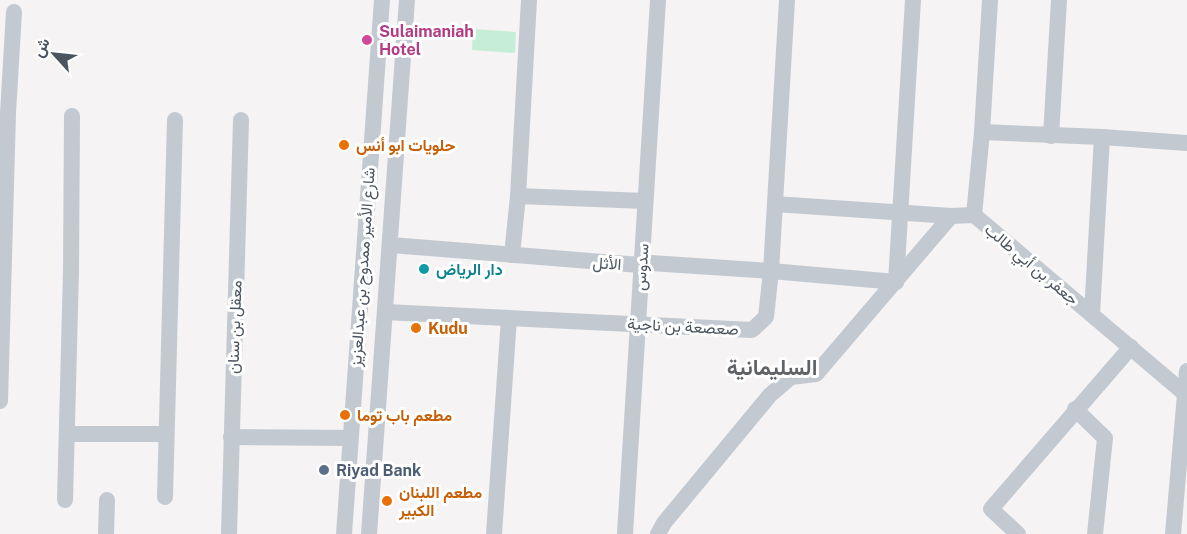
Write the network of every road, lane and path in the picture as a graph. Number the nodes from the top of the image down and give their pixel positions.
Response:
1 (381, 0) edge
2 (407, 0) edge
3 (529, 0) edge
4 (658, 0) edge
5 (787, 0) edge
6 (914, 0) edge
7 (990, 0) edge
8 (1059, 0) edge
9 (14, 12) dead end
10 (72, 116) dead end
11 (175, 120) dead end
12 (241, 120) dead end
13 (982, 132) junction
14 (1051, 136) junction
15 (1102, 137) junction
16 (1187, 143) edge
17 (518, 196) junction
18 (645, 201) junction
19 (775, 204) junction
20 (900, 212) junction
21 (974, 215) junction
22 (951, 216) junction
23 (391, 245) junction
24 (512, 255) junction
25 (640, 265) junction
26 (771, 271) junction
27 (896, 282) junction
28 (385, 312) junction
29 (1092, 314) junction
30 (509, 318) junction
31 (637, 324) junction
32 (1131, 347) junction
33 (1187, 371) edge
34 (1, 381) edge
35 (1186, 393) edge
36 (0, 401) edge
37 (1075, 409) junction
38 (68, 434) junction
39 (165, 434) junction
40 (231, 437) junction
41 (350, 438) junction
42 (165, 497) dead end
43 (65, 500) dead end
44 (108, 500) dead end
45 (106, 534) edge
46 (229, 534) edge
47 (344, 534) edge
48 (369, 534) edge
49 (494, 534) edge
50 (626, 534) edge
51 (658, 534) edge
52 (1018, 534) edge
53 (1095, 534) edge
54 (1173, 534) edge

1 - 41 street, شارع الأمير ممدوح بن عبدالعزيز
2 - 23 street, شارع الأمير ممدوح بن عبدالعزيز
3 - 17 street
4 - 18 street, سدوس
5 - 19 street, صعصعة بن ناجية
6 - 20 street
7 - 13 street
8 - 14 street
9 - 34 street
10 - 38 street
11 - 39 street
12 - 40 street, معقل بن سنان
13 - 14 street
13 - 21 street
14 - 15 street
15 - 16 street
15 - 29 street
17 - 18 street
17 - 24 street
18 - 25 street, سدوس
19 - 20 street, جعفر بن أبي طالب
19 - 26 street, صعصعة بن ناجية
20 - 22 street, جعفر بن أبي طالب
20 - 27 street
21 - 22 street, جعفر بن أبي طالب
21 - 29 street, جعفر بن أبي طالب
22 - 27 street
23 - 24 street, الأثل
23 - 28 street, شارع الأمير ممدوح بن عبدالعزيز
24 - 25 street, الأثل
25 - 26 street, الأثل
25 - 31 street, سدوس
26 - 27 street, الأثل
26 - 31 street, صعصعة بن ناجية
27 - 51 street
28 - 30 street, صعصعة بن ناجية
28 - 48 street, شارع الأمير ممدوح بن عبدالعزيز
29 - 32 street, جعفر بن أبي طالب
30 - 31 street, صعصعة بن ناجية
30 - 49 street
31 - 50 street, سدوس
32 - 35 street, جعفر بن أبي طالب
32 - 37 street
33 - 35 street
34 - 36 street
35 - 54 street
37 - 52 street
37 - 53 street
38 - 39 street
38 - 43 street
39 - 42 street
40 - 41 street
40 - 46 street, معقل بن سنان
41 - 47 street, شارع الأمير ممدوح بن عبدالعزيز
44 - 45 street

